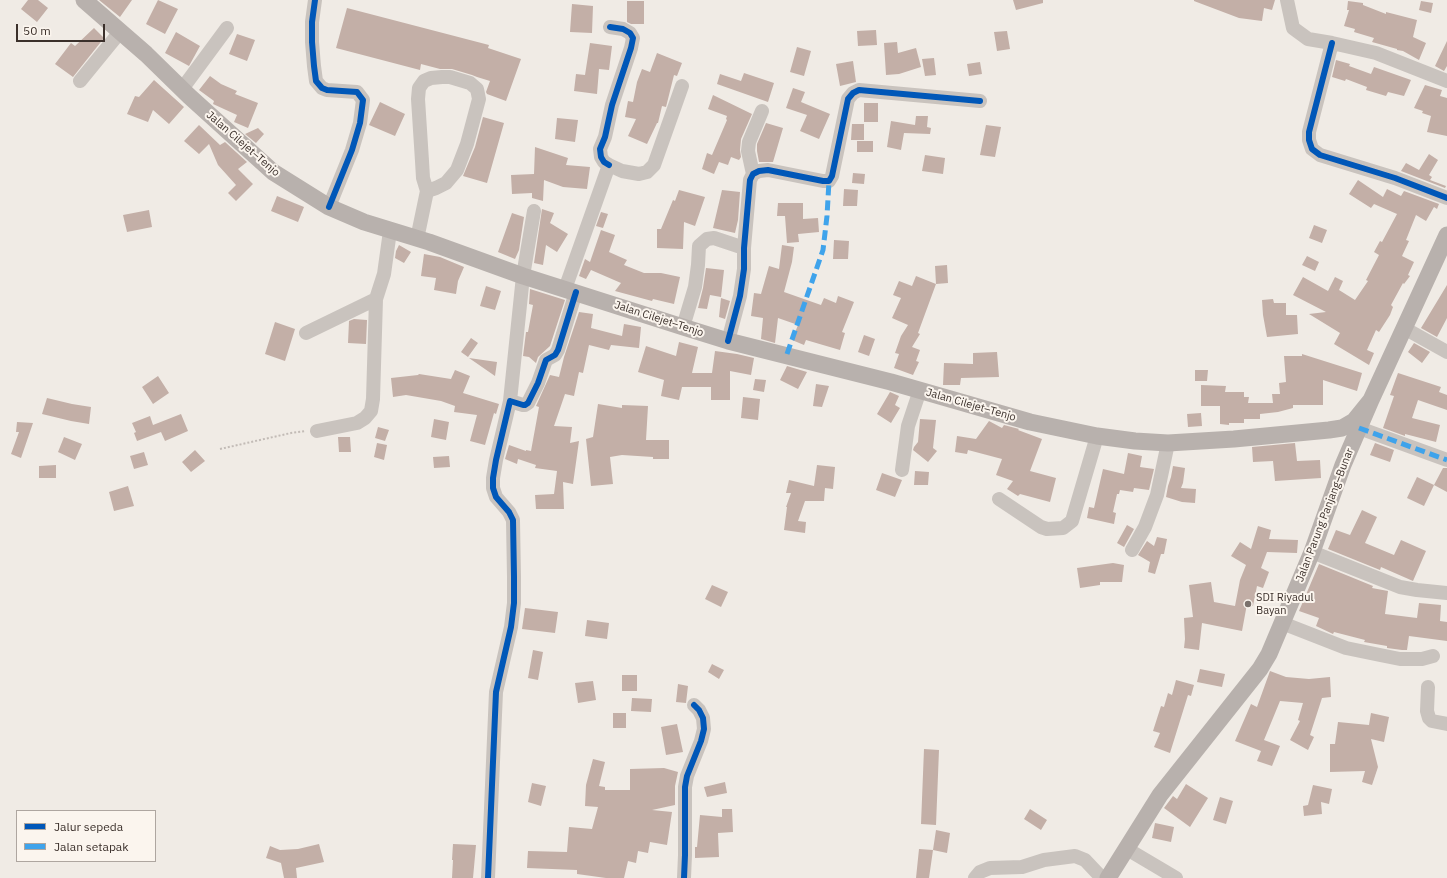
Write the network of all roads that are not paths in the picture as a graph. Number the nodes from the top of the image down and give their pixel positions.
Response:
1 (84, 0) edge
2 (315, 0) edge
3 (1287, 0) edge
4 (610, 27) dead end
5 (227, 28) dead end
6 (120, 32) junction
7 (1332, 43) junction
8 (80, 81) dead end
9 (1447, 81) edge
10 (682, 86) dead end
11 (182, 89) junction
12 (980, 101) dead end
13 (762, 111) dead end
14 (609, 166) junction
15 (753, 174) junction
16 (427, 191) junction
17 (1447, 198) edge
18 (329, 207) junction
19 (534, 211) dead end
20 (390, 231) junction
21 (1447, 234) edge
22 (417, 239) junction
23 (744, 248) junction
24 (523, 276) junction
25 (571, 291) junction
26 (376, 299) junction
27 (683, 327) junction
28 (1404, 328) junction
29 (306, 333) dead end
30 (728, 341) junction
31 (1447, 352) edge
32 (920, 390) junction
33 (1371, 400) junction
34 (510, 401) junction
35 (1359, 428) junction
36 (317, 431) road end
37 (1313, 432) junction
38 (1097, 436) junction
39 (1168, 443) junction
40 (1447, 460) edge
41 (1343, 465) junction
42 (902, 470) dead end
43 (999, 499) dead end
44 (1132, 550) dead end
45 (1312, 552) junction
46 (1447, 593) edge
47 (1282, 623) junction
48 (1432, 656) dead end
49 (1428, 687) dead end
50 (694, 705) dead end
51 (1447, 724) edge
52 (1127, 849) junction
53 (488, 878) edge
54 (684, 878) edge
55 (974, 878) edge
56 (1102, 878) edge
57 (1108, 878) edge
58 (1176, 878) edge

1 - 6 main road, Jalan Cilejet–Tenjo
2 - 18 street
3 - 7 street
4 - 14 street
5 - 11 street
6 - 8 street
6 - 11 main road, Jalan Cilejet–Tenjo
7 - 9 street
7 - 17 street
10 - 14 street
11 - 18 main road, Jalan Cilejet–Tenjo
12 - 15 street
13 - 15 street
14 - 25 street
15 - 23 street
16 - 16 street
16 - 22 street
18 - 20 main road, Jalan Cilejet–Tenjo
19 - 24 street
20 - 22 main road, Jalan Cilejet–Tenjo
20 - 26 street
21 - 28 main road, Jalan Parung Panjang–Bunar
22 - 24 main road, Jalan Cilejet–Tenjo
23 - 27 street
23 - 30 street
24 - 25 main road, Jalan Cilejet–Tenjo
24 - 34 street
25 - 27 main road, Jalan Cilejet–Tenjo
25 - 34 street
26 - 29 street
26 - 36 street
27 - 30 main road, Jalan Cilejet–Tenjo
28 - 31 street
28 - 33 main road, Jalan Parung Panjang–Bunar
30 - 32 main road, Jalan Cilejet–Tenjo
32 - 38 main road, Jalan Cilejet–Tenjo
32 - 42 street
33 - 35 main road, Jalan Parung Panjang–Bunar
33 - 37 main road, Jalan Cilejet–Tenjo
34 - 53 street
35 - 40 street
35 - 41 main road, Jalan Parung Panjang–Bunar
37 - 39 main road, Jalan Cilejet–Tenjo
37 - 41 main road, Jalan Cilejet–Tenjo
38 - 39 main road, Jalan Cilejet–Tenjo
38 - 43 street
39 - 44 street
41 - 45 main road, Jalan Parung Panjang–Bunar
45 - 46 street
45 - 47 main road, Jalan Parung Panjang–Bunar
47 - 48 street
47 - 52 main road, Jalan Parung Panjang–Bunar
49 - 51 street
50 - 54 street
52 - 57 main road, Jalan Parung Panjang–Bunar
52 - 58 street
55 - 56 street

